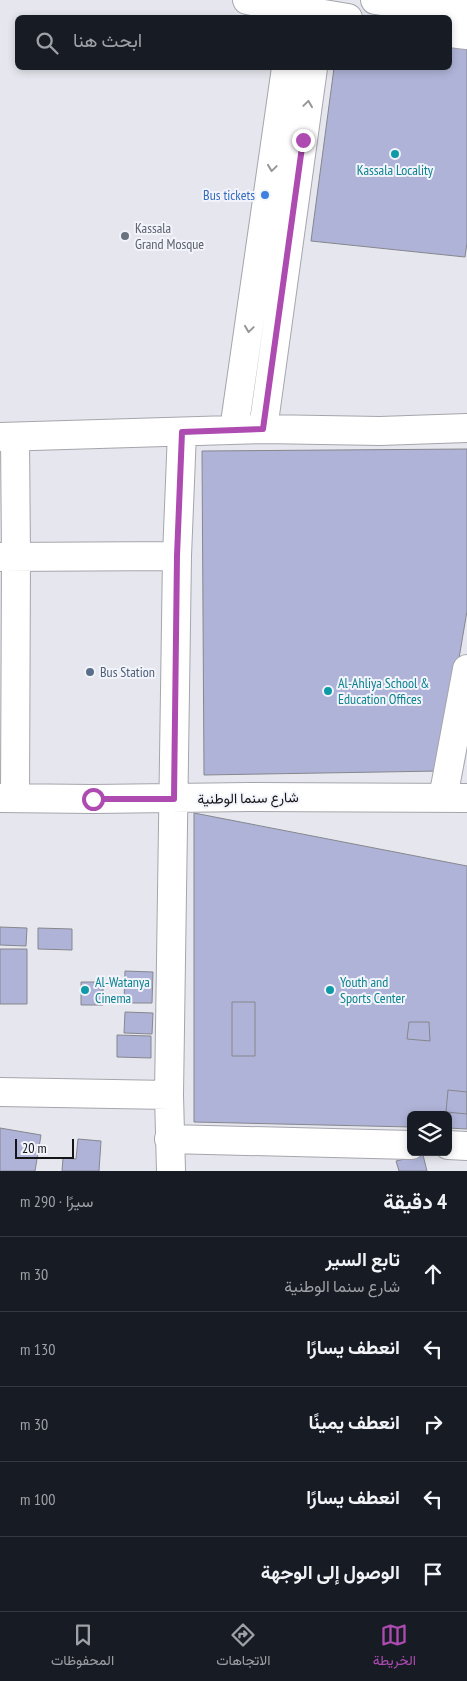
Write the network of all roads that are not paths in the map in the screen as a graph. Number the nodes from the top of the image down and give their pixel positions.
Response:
1 (247, 0) edge
2 (375, 0) edge
3 (294, 9) edge
4 (320, 10) edge
5 (338, 15) edge
6 (440, 15) edge
7 (286, 70) edge
8 (312, 71) edge
9 (276, 134) junction
10 (303, 140) junction
11 (268, 200) junction
12 (294, 205) junction
13 (259, 264) junction
14 (285, 269) junction
15 (467, 428) edge
16 (263, 429) junction
17 (234, 430) junction
18 (182, 432) junction
19 (8, 437) edge
20 (177, 556) junction
21 (8, 557) edge
22 (467, 669) edge
23 (8, 798) edge
24 (455, 798) edge
25 (174, 799) junction
26 (0, 1092) edge
27 (169, 1095) junction
28 (169, 1139) junction
29 (407, 1144) edge
30 (452, 1145) edge
31 (467, 1146) edge
32 (171, 1171) edge

1 - 3 street
2 - 6 street
3 - 4 street
4 - 5 street
7 - 9 street
10 -> 8 street
9 - 10 street
9 -> 11 street
10 - 12 street
11 - 12 street
11 - 13 street
12 - 14 street
13 - 14 street
13 -> 17 street
14 - 16 street
15 - 16 street
16 - 17 street
17 - 18 street
18 - 19 street
18 - 20 street
19 - 21 street
20 - 21 street
20 - 25 street
21 - 23 street
22 - 24 street
23 - 25 street, شارع سنما الوطنية
24 - 25 street, شارع سنما الوطنية
25 - 27 street
26 - 27 street
27 - 28 street
28 - 29 street
28 - 32 street
30 - 31 street

